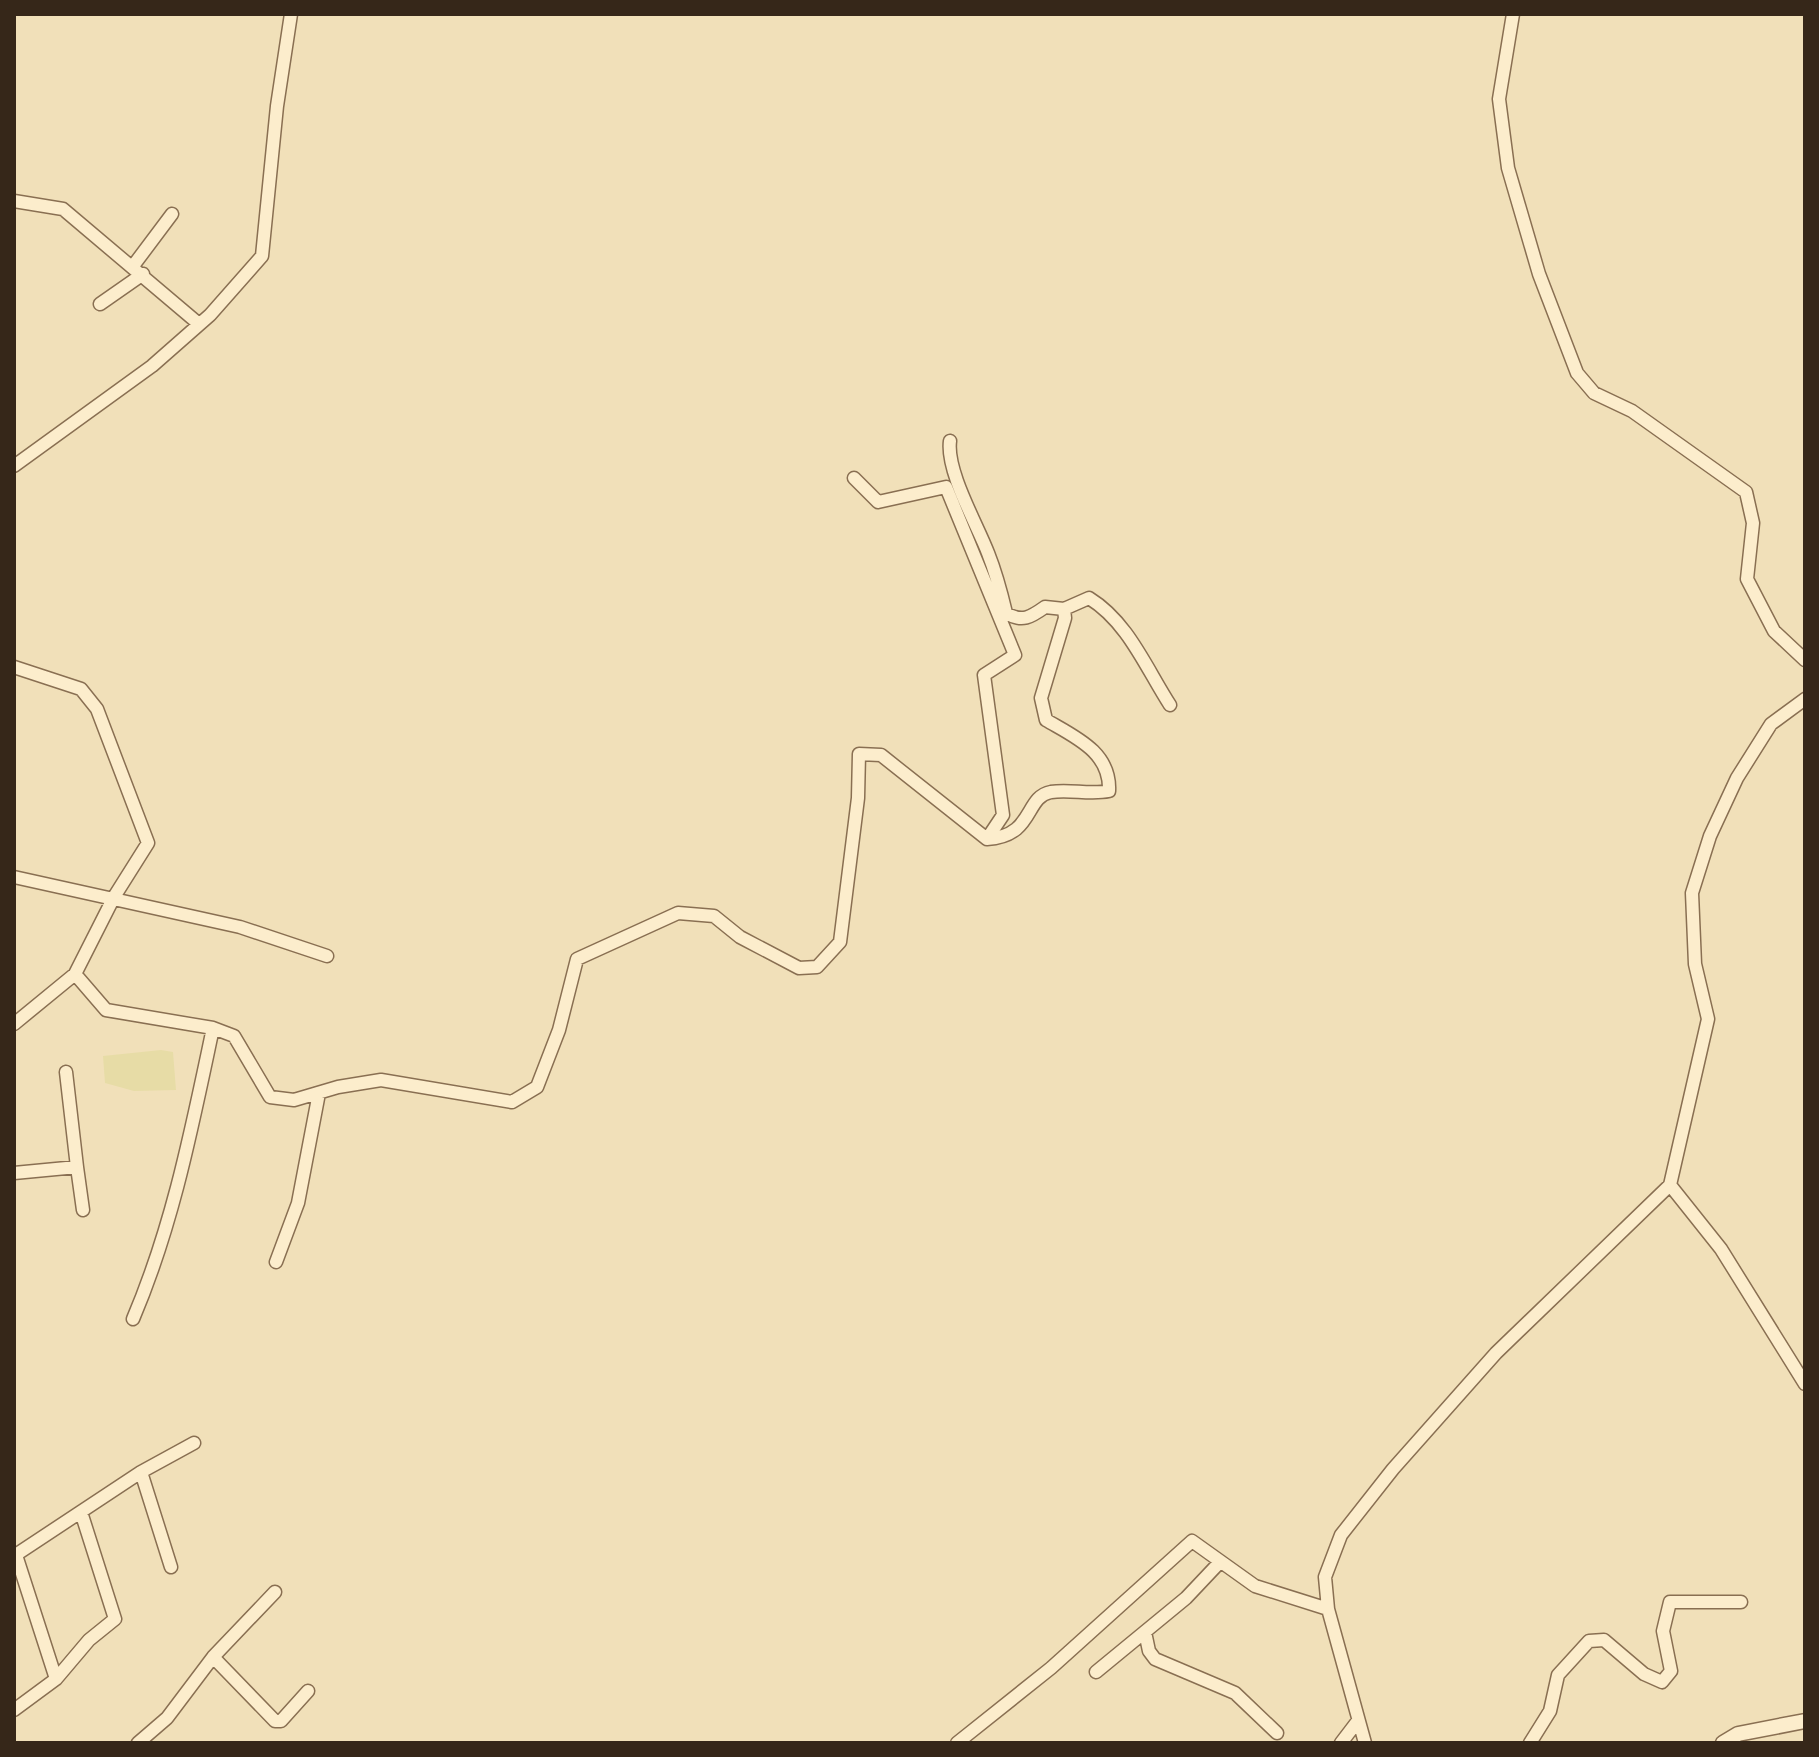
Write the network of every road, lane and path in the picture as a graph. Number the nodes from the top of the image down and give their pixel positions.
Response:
1 (291, 14) edge
2 (1513, 14) edge
3 (14, 201) edge
4 (172, 214) dead end
5 (138, 270) junction
6 (100, 304) dead end
7 (199, 324) junction
8 (950, 441) dead end
9 (14, 466) edge
10 (854, 478) dead end
11 (1064, 609) junction
12 (1805, 660) edge
13 (14, 667) edge
14 (1805, 699) edge
15 (1170, 705) dead end
16 (987, 839) junction
17 (14, 877) edge
18 (114, 897) junction
19 (327, 956) dead end
20 (75, 974) junction
21 (14, 1024) edge
22 (213, 1028) junction
23 (66, 1072) dead end
24 (319, 1093) junction
25 (77, 1167) junction
26 (14, 1173) edge
27 (1670, 1185) junction
28 (83, 1210) dead end
29 (276, 1262) dead end
30 (133, 1319) dead end
31 (1805, 1384) edge
32 (194, 1443) dead end
33 (141, 1472) junction
34 (81, 1512) junction
35 (15, 1556) edge
36 (1220, 1562) junction
37 (171, 1567) dead end
38 (275, 1592) dead end
39 (1741, 1602) dead end
40 (1328, 1609) junction
41 (1145, 1632) junction
42 (1125, 1647) junction
43 (213, 1657) junction
44 (1155, 1659) junction
45 (1096, 1672) dead end
46 (56, 1679) junction
47 (308, 1691) dead end
48 (14, 1710) edge
49 (1805, 1721) edge
50 (1357, 1722) junction
51 (1277, 1733) dead end
52 (138, 1743) edge
53 (957, 1743) edge
54 (1341, 1743) edge
55 (1365, 1743) edge
56 (1530, 1743) edge
57 (1723, 1743) edge

1 - 7 street
2 - 12 street
3 - 5 street
4 - 5 street
5 - 6 street
5 - 7 street
7 - 9 street
8 - 11 street
10 - 16 street
11 - 15 street
11 - 16 street
13 - 18 street
14 - 27 street
16 - 24 street
17 - 18 street
18 - 19 street
18 - 20 street
20 - 21 street
20 - 22 street
22 - 24 street
22 - 30 street
23 - 25 street
24 - 29 street
25 - 26 street
25 - 28 street
27 - 31 street
27 - 40 street
32 - 33 street
33 - 34 street
33 - 37 street
34 - 35 street
34 - 46 street
35 - 46 street
36 - 40 street
36 - 41 street
36 - 53 street
38 - 43 street
39 - 56 street
40 - 50 street
41 - 42 street
41 - 44 street
42 - 44 street
42 - 45 street
43 - 47 street
43 - 52 street
44 - 51 street
46 - 48 street
49 - 57 street
50 - 54 street
50 - 55 street

